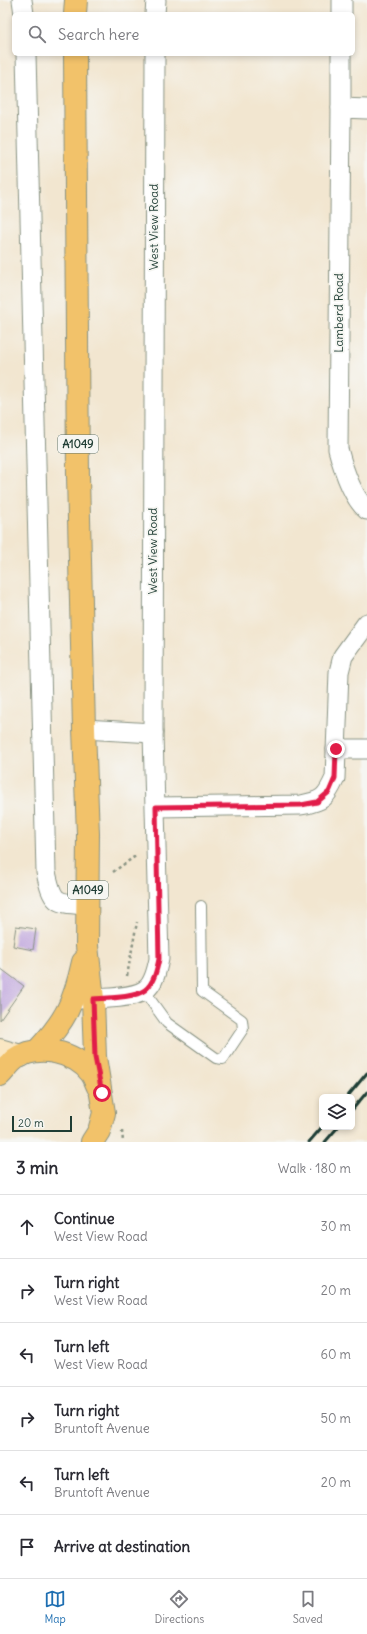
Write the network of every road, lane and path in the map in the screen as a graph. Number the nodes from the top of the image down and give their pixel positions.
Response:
1 (22, 0) edge
2 (76, 0) edge
3 (156, 0) edge
4 (342, 0) edge
5 (24, 12) edge
6 (75, 12) edge
7 (155, 12) edge
8 (342, 12) edge
9 (26, 56) edge
10 (75, 56) edge
11 (155, 56) edge
12 (341, 56) edge
13 (341, 108) junction
14 (367, 109) edge
15 (367, 510) edge
16 (367, 623) edge
17 (84, 729) junction
18 (153, 733) junction
19 (336, 749) junction
20 (367, 749) edge
21 (156, 807) junction
22 (138, 854) dead end
23 (113, 872) dead end
24 (88, 905) junction
25 (201, 906) dead end
26 (144, 991) junction
27 (83, 999) junction
28 (0, 1050) edge
29 (29, 1054) junction
30 (0, 1075) edge
31 (102, 1093) junction
32 (92, 1142) edge

1 - 5 street
2 - 6 main road
3 - 7 street
4 - 8 street
9 - 24 street
10 - 17 main road, A1049
11 - 18 street, West View Road
12 - 13 street, Lamberd Road
13 - 14 street
13 - 15 street, Lamberd Road
16 - 19 street
17 - 18 street
17 - 24 main road, A1049
18 - 21 street, West View Road
19 - 20 street
19 - 21 street
21 - 26 street, West View Road
22 - 23 path
24 - 27 main road, A1049
25 - 26 lane
26 - 27 street
27 - 29 main road, A1049
27 - 31 main road, A1049
28 - 29 street
29 - 30 main road
29 - 31 main road
31 - 32 main road

